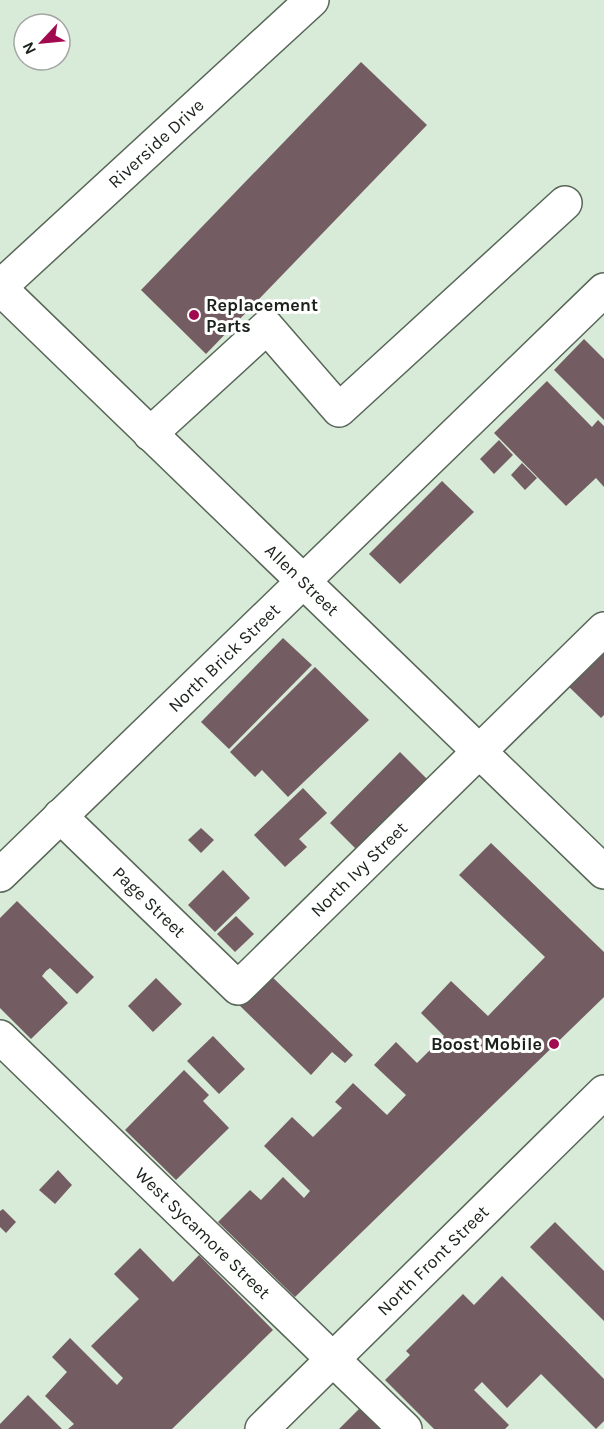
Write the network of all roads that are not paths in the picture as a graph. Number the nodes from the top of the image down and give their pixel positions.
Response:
1 (312, 0) edge
2 (565, 203) dead end
3 (0, 288) edge
4 (604, 290) edge
5 (150, 434) junction
6 (303, 581) junction
7 (604, 629) edge
8 (480, 752) junction
9 (60, 816) junction
10 (604, 872) edge
11 (0, 875) edge
12 (238, 988) joint
13 (0, 1037) edge
14 (604, 1092) edge
15 (333, 1358) junction
16 (262, 1429) edge
17 (405, 1429) edge

1 - 3 street, Riverside Drive
2 - 5 street
3 - 5 street, Allen Street
4 - 6 street, North Brick Street
5 - 6 street, Allen Street
6 - 8 street, Allen Street
6 - 9 street, North Brick Street
7 - 8 street, North Ivy Street
8 - 10 street, Allen Street
8 - 12 street, North Ivy Street
9 - 11 street, North Brick Street
9 - 12 street, Page Street
13 - 15 street, West Sycamore Street
14 - 15 street, North Front Street
15 - 16 street, North Front Street
15 - 17 street, West Sycamore Street

